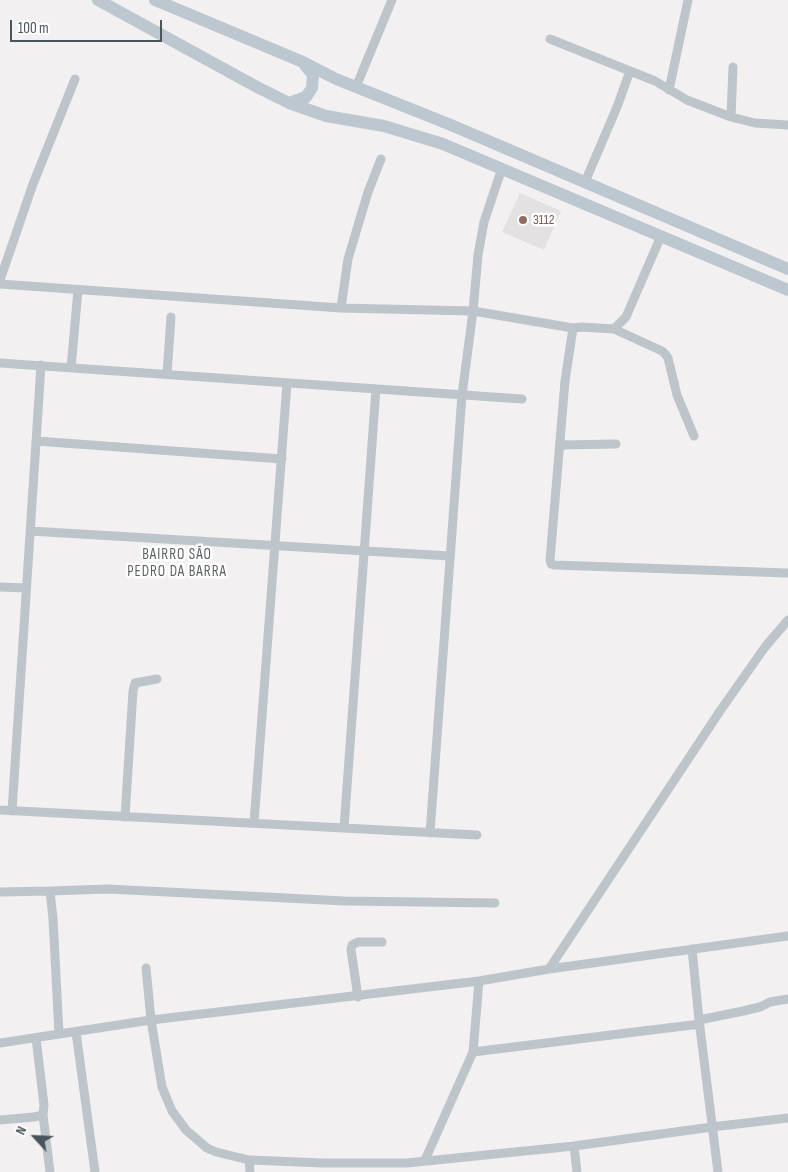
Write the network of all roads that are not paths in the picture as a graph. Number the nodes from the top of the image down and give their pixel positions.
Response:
1 (98, 0) edge
2 (155, 0) edge
3 (392, 0) edge
4 (688, 0) edge
5 (550, 39) dead end
6 (302, 62) junction
7 (733, 67) dead end
8 (630, 71) junction
9 (75, 79) dead end
10 (356, 87) junction
11 (669, 90) junction
12 (289, 103) junction
13 (731, 117) junction
14 (788, 125) edge
15 (381, 159) dead end
16 (502, 168) junction
17 (585, 182) junction
18 (661, 236) junction
19 (788, 269) edge
20 (0, 280) edge
21 (0, 284) edge
22 (78, 290) junction
23 (788, 290) edge
24 (341, 308) junction
25 (473, 311) junction
26 (171, 317) dead end
27 (573, 328) junction
28 (614, 329) junction
29 (0, 363) edge
30 (41, 366) junction
31 (71, 368) junction
32 (167, 374) junction
33 (287, 382) junction
34 (376, 389) junction
35 (462, 395) junction
36 (522, 399) dead end
37 (694, 436) dead end
38 (36, 441) junction
39 (616, 444) dead end
40 (560, 445) junction
41 (282, 460) junction
42 (30, 530) junction
43 (275, 546) junction
44 (364, 551) junction
45 (450, 556) junction
46 (788, 573) edge
47 (0, 586) edge
48 (26, 588) junction
49 (788, 620) edge
50 (157, 679) dead end
51 (0, 810) edge
52 (12, 811) junction
53 (125, 817) junction
54 (254, 823) junction
55 (344, 828) junction
56 (430, 833) junction
57 (477, 835) dead end
58 (50, 891) junction
59 (0, 892) edge
60 (495, 903) dead end
61 (788, 936) edge
62 (382, 942) dead end
63 (692, 949) junction
64 (146, 968) dead end
65 (548, 969) junction
66 (479, 982) junction
67 (358, 997) junction
68 (788, 999) edge
69 (150, 1020) junction
70 (699, 1022) junction
71 (76, 1032) junction
72 (59, 1033) junction
73 (36, 1038) junction
74 (0, 1043) edge
75 (473, 1052) junction
76 (43, 1115) junction
77 (788, 1118) edge
78 (0, 1120) edge
79 (712, 1127) junction
80 (574, 1146) junction
81 (249, 1160) junction
82 (425, 1160) junction
83 (408, 1168) edge
84 (50, 1172) edge
85 (95, 1172) edge
86 (250, 1172) edge
87 (578, 1172) edge
88 (718, 1172) edge

1 - 12 main road
2 - 6 main road
3 - 10 street
4 - 11 street
5 - 8 street
6 - 10 main road
6 - 12 main road
7 - 13 street
8 - 11 street
8 - 17 street
9 - 20 street
10 - 17 main road
11 - 13 street
12 - 16 main road
13 - 14 street
15 - 24 street
16 - 18 main road
16 - 25 street
17 - 19 main road
18 - 23 main road
18 - 28 street
21 - 22 street
22 - 24 street
22 - 31 street
24 - 25 street
25 - 27 street
25 - 35 street
26 - 32 street
27 - 28 street
27 - 40 street
28 - 37 street
29 - 30 street
30 - 31 street
30 - 38 street
31 - 32 street
32 - 33 street
33 - 34 street
33 - 41 street
34 - 35 street
34 - 44 street
35 - 36 street
35 - 45 street
38 - 41 street
38 - 42 street
39 - 40 street
40 - 46 street
41 - 43 street
42 - 43 street
42 - 48 street
43 - 44 street
43 - 54 street
44 - 45 street
44 - 55 street
45 - 56 street
47 - 48 street
48 - 52 street
49 - 65 street
50 - 53 street
51 - 52 street
52 - 53 street
53 - 54 street
54 - 55 street
55 - 56 street
56 - 57 street
58 - 59 street
58 - 60 street
58 - 72 street
61 - 63 street
62 - 67 street
63 - 65 street
63 - 70 street
64 - 69 street
65 - 66 street
66 - 67 street
66 - 75 street
67 - 69 street
68 - 70 street
69 - 71 street
69 - 81 street
70 - 75 street
70 - 79 street
71 - 72 street
71 - 85 street
72 - 73 street
73 - 74 street
73 - 76 street
75 - 82 street
76 - 78 street
76 - 84 street
77 - 79 street
79 - 80 street
79 - 88 street
80 - 82 street
80 - 87 street
81 - 83 street
81 - 86 street
82 - 83 street

